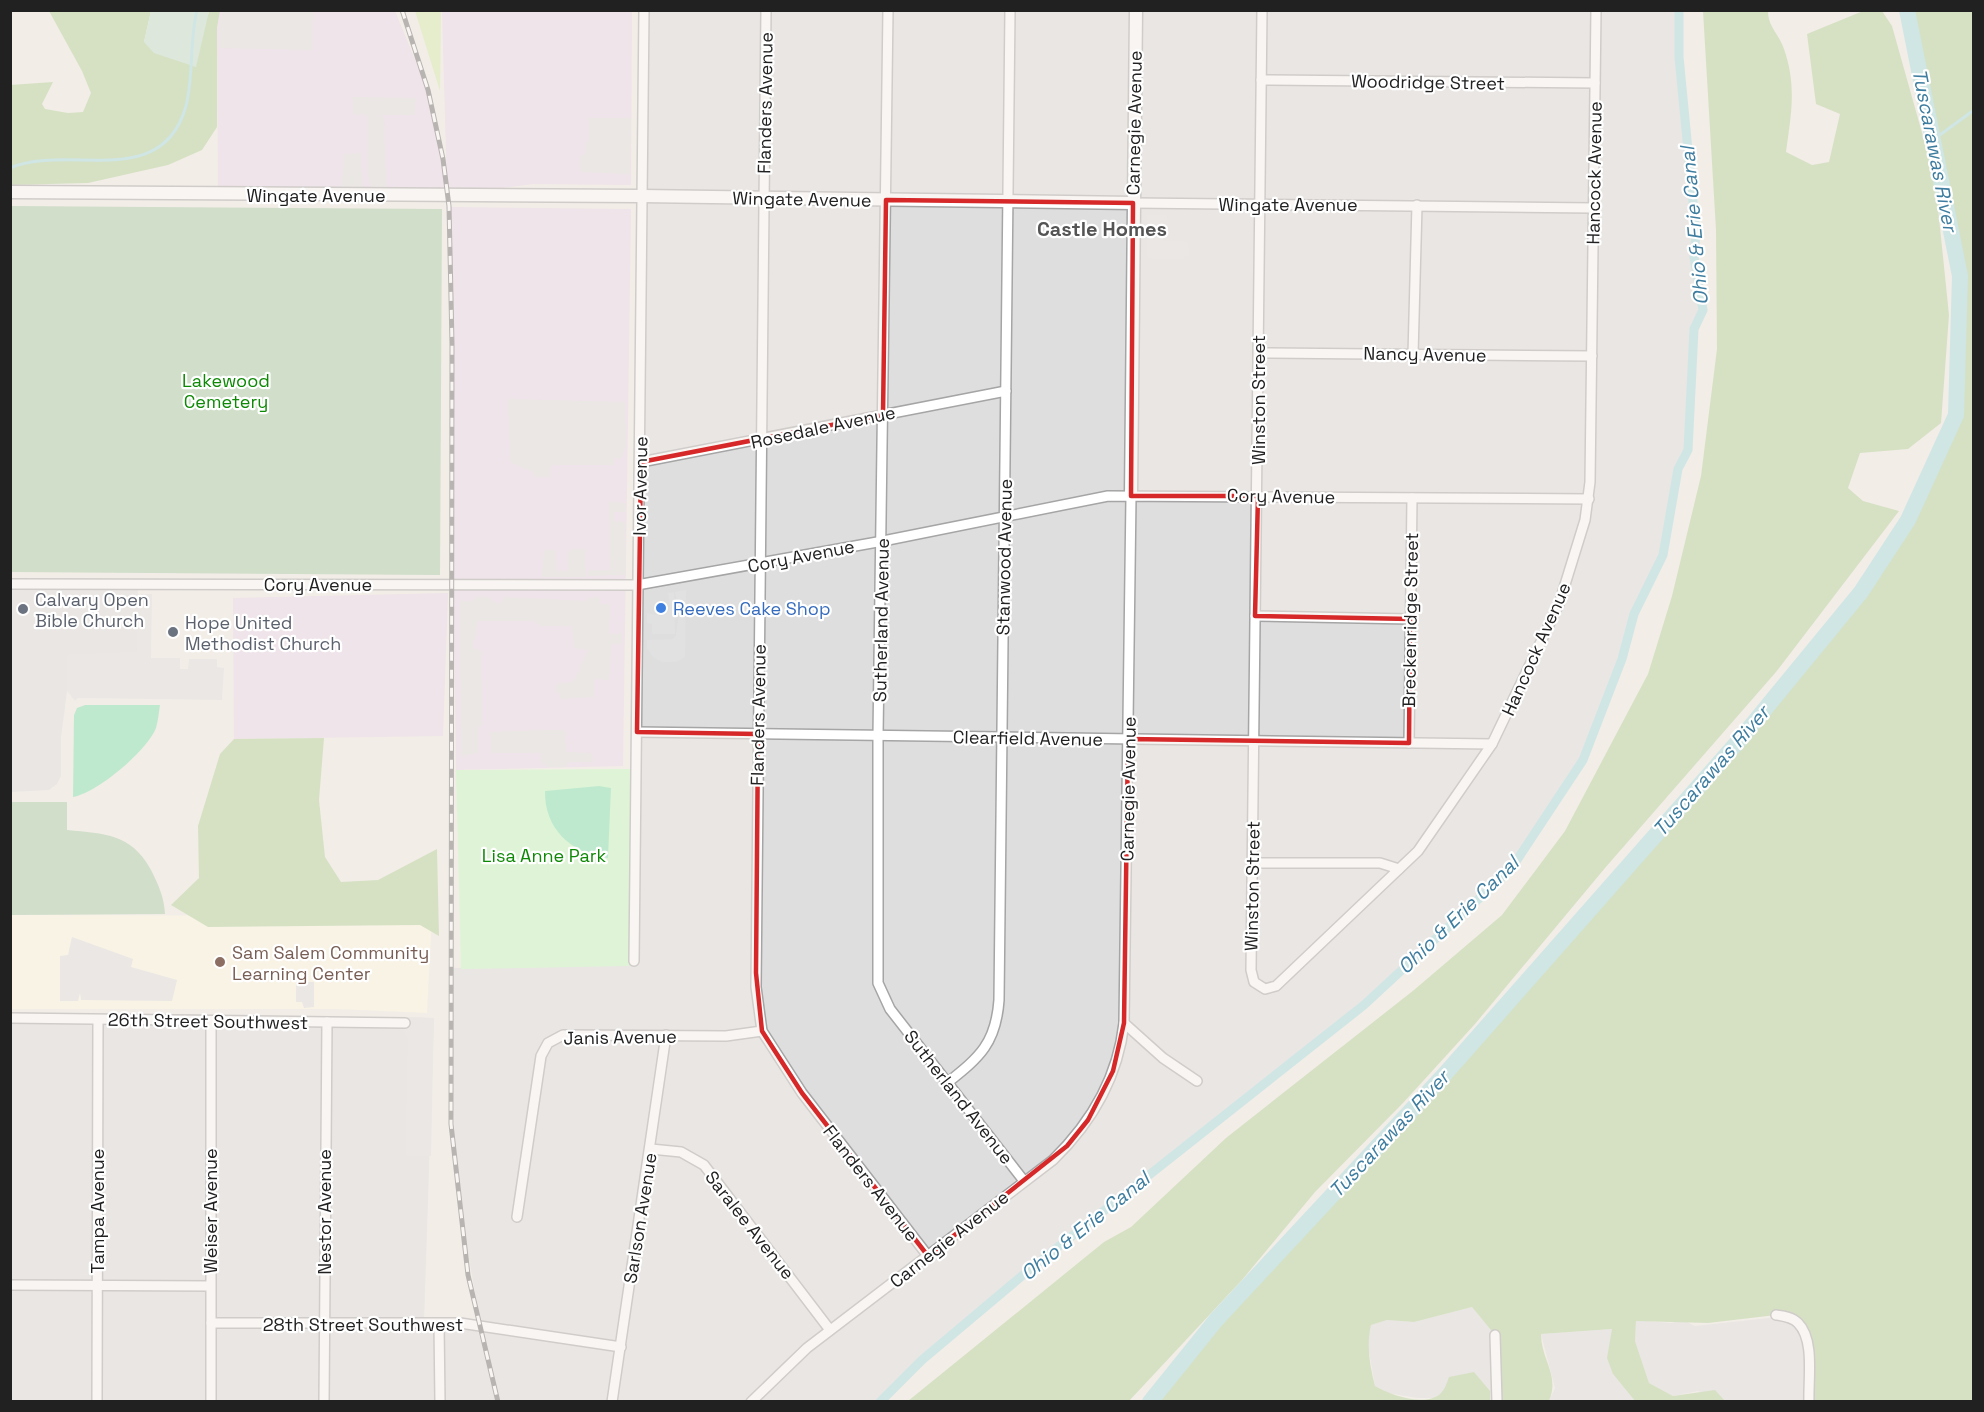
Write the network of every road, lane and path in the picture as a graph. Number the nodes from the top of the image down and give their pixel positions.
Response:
1 (644, 10) edge
2 (766, 10) edge
3 (888, 10) edge
4 (1010, 10) edge
5 (1136, 10) edge
6 (1262, 10) edge
7 (1596, 10) edge
8 (1261, 80) junction
9 (1595, 83) junction
10 (10, 192) edge
11 (642, 196) junction
12 (764, 199) junction
13 (885, 200) junction
14 (1008, 201) junction
15 (1133, 203) junction
16 (1259, 205) junction
17 (1417, 205) junction
18 (1593, 208) junction
19 (1259, 353) junction
20 (1413, 354) junction
21 (1592, 356) junction
22 (1006, 391) junction
23 (884, 415) junction
24 (760, 441) junction
25 (641, 462) junction
26 (1258, 495) junction
27 (1131, 496) junction
28 (1412, 498) junction
29 (1589, 499) junction
30 (1004, 516) junction
31 (883, 541) junction
32 (760, 564) junction
33 (10, 584) edge
34 (637, 585) junction
35 (1255, 616) junction
36 (1410, 619) junction
37 (637, 732) junction
38 (758, 734) junction
39 (878, 736) junction
40 (1002, 737) junction
41 (1128, 739) junction
42 (1254, 741) junction
43 (1409, 743) junction
44 (1492, 744) junction
45 (1252, 863) junction
46 (1399, 869) junction
47 (634, 961) dead end
48 (1251, 970) joint
49 (10, 1018) edge
50 (98, 1020) junction
51 (211, 1020) junction
52 (327, 1022) junction
53 (405, 1023) dead end
54 (1124, 1023) junction
55 (762, 1031) junction
56 (666, 1035) junction
57 (1197, 1081) dead end
58 (947, 1083) junction
59 (651, 1149) junction
60 (1024, 1181) junction
61 (517, 1217) dead end
62 (928, 1256) junction
63 (10, 1285) edge
64 (97, 1285) junction
65 (210, 1286) junction
66 (1776, 1315) dead end
67 (211, 1323) junction
68 (439, 1323) junction
69 (324, 1325) junction
70 (831, 1330) junction
71 (1495, 1335) dead end
72 (621, 1347) junction
73 (97, 1401) edge
74 (211, 1401) edge
75 (324, 1401) edge
76 (440, 1401) edge
77 (612, 1401) edge
78 (751, 1401) edge
79 (1497, 1401) edge
80 (1809, 1401) edge

1 - 11 street, Ivor Avenue
2 - 12 street, Flanders Avenue
3 - 13 street, Sutherland Avenue
4 - 14 street, Stanwood Avenue
5 - 15 street, Carnegie Avenue
6 - 8 street, Winston Street
7 - 9 street, Hancock Avenue
8 - 9 street, Woodridge Street
8 - 16 street, Winston Street
9 - 18 street, Hancock Avenue
10 - 11 street, Wingate Avenue
11 - 12 street, Wingate Avenue
11 - 25 street, Ivor Avenue
12 - 13 street, Wingate Avenue
12 - 24 street, Flanders Avenue
13 - 14 street, Wingate Avenue
13 - 23 street, Sutherland Avenue
14 - 15 street, Wingate Avenue
14 - 22 street, Stanwood Avenue
15 - 16 street, Wingate Avenue
15 - 27 street, Carnegie Avenue
16 - 17 street, Wingate Avenue
16 - 19 street, Winston Street
17 - 18 street, Wingate Avenue
17 - 20 street
18 - 21 street, Hancock Avenue
19 - 20 street, Nancy Avenue
19 - 26 street, Winston Street
20 - 21 street, Nancy Avenue
21 - 29 street, Hancock Avenue
22 - 23 street, Rosedale Avenue
22 - 30 street, Stanwood Avenue
23 - 24 street, Rosedale Avenue
23 - 31 street, Sutherland Avenue
24 - 25 street, Rosedale Avenue
24 - 32 street, Flanders Avenue
25 - 34 street, Ivor Avenue
26 - 27 street, Cory Avenue
26 - 28 street, Cory Avenue
26 - 35 street, Winston Street
27 - 30 street, Cory Avenue
27 - 41 street, Carnegie Avenue
28 - 29 street, Cory Avenue
28 - 36 street, Breckenridge Street
29 - 44 street, Hancock Avenue
30 - 31 street, Cory Avenue
30 - 40 street, Stanwood Avenue
31 - 32 street, Cory Avenue
31 - 39 street, Sutherland Avenue
32 - 34 street, Cory Avenue
32 - 38 street, Flanders Avenue
33 - 34 street, Cory Avenue
34 - 37 street, Ivor Avenue
35 - 36 street
35 - 42 street, Winston Street
36 - 43 street, Breckenridge Street
37 - 38 street, Clearfield Avenue
37 - 47 street, Ivor Avenue
38 - 39 street, Clearfield Avenue
38 - 55 street, Flanders Avenue
39 - 40 street, Clearfield Avenue
39 - 58 street, Sutherland Avenue
40 - 41 street, Clearfield Avenue
40 - 58 street, Stanwood Avenue
41 - 42 street, Clearfield Avenue
41 - 54 street, Carnegie Avenue
42 - 43 street, Clearfield Avenue
42 - 45 street, Winston Street
43 - 44 street, Clearfield Avenue
44 - 46 street, Hancock Avenue
45 - 46 street
45 - 48 street, Winston Street
46 - 48 street, Hancock Avenue
49 - 50 street, 26th Street Southwest
50 - 51 street, 26th Street Southwest
50 - 64 street, Tampa Avenue
51 - 52 street, 26th Street Southwest
51 - 65 street, Weiser Avenue
52 - 53 street, 26th Street Southwest
52 - 69 street, Nestor Avenue
54 - 57 street
54 - 60 street, Carnegie Avenue
55 - 56 street, Janis Avenue
55 - 62 street, Flanders Avenue
56 - 59 street, Sarlson Avenue
56 - 61 street, Janis Avenue
58 - 60 street, Sutherland Avenue
59 - 70 street, Saralee Avenue
59 - 72 street, Sarlson Avenue
60 - 62 street, Carnegie Avenue
62 - 70 street, Carnegie Avenue
63 - 64 street
64 - 65 street
64 - 73 street, Tampa Avenue
65 - 67 street, Weiser Avenue
66 - 80 street
67 - 69 street, 28th Street Southwest
67 - 74 street, Weiser Avenue
68 - 69 street, 28th Street Southwest
68 - 72 street, 28th Street Southwest
68 - 76 street
69 - 75 street, Nestor Avenue
70 - 78 street, Carnegie Avenue
71 - 79 street
72 - 77 street, Sarlson Avenue

